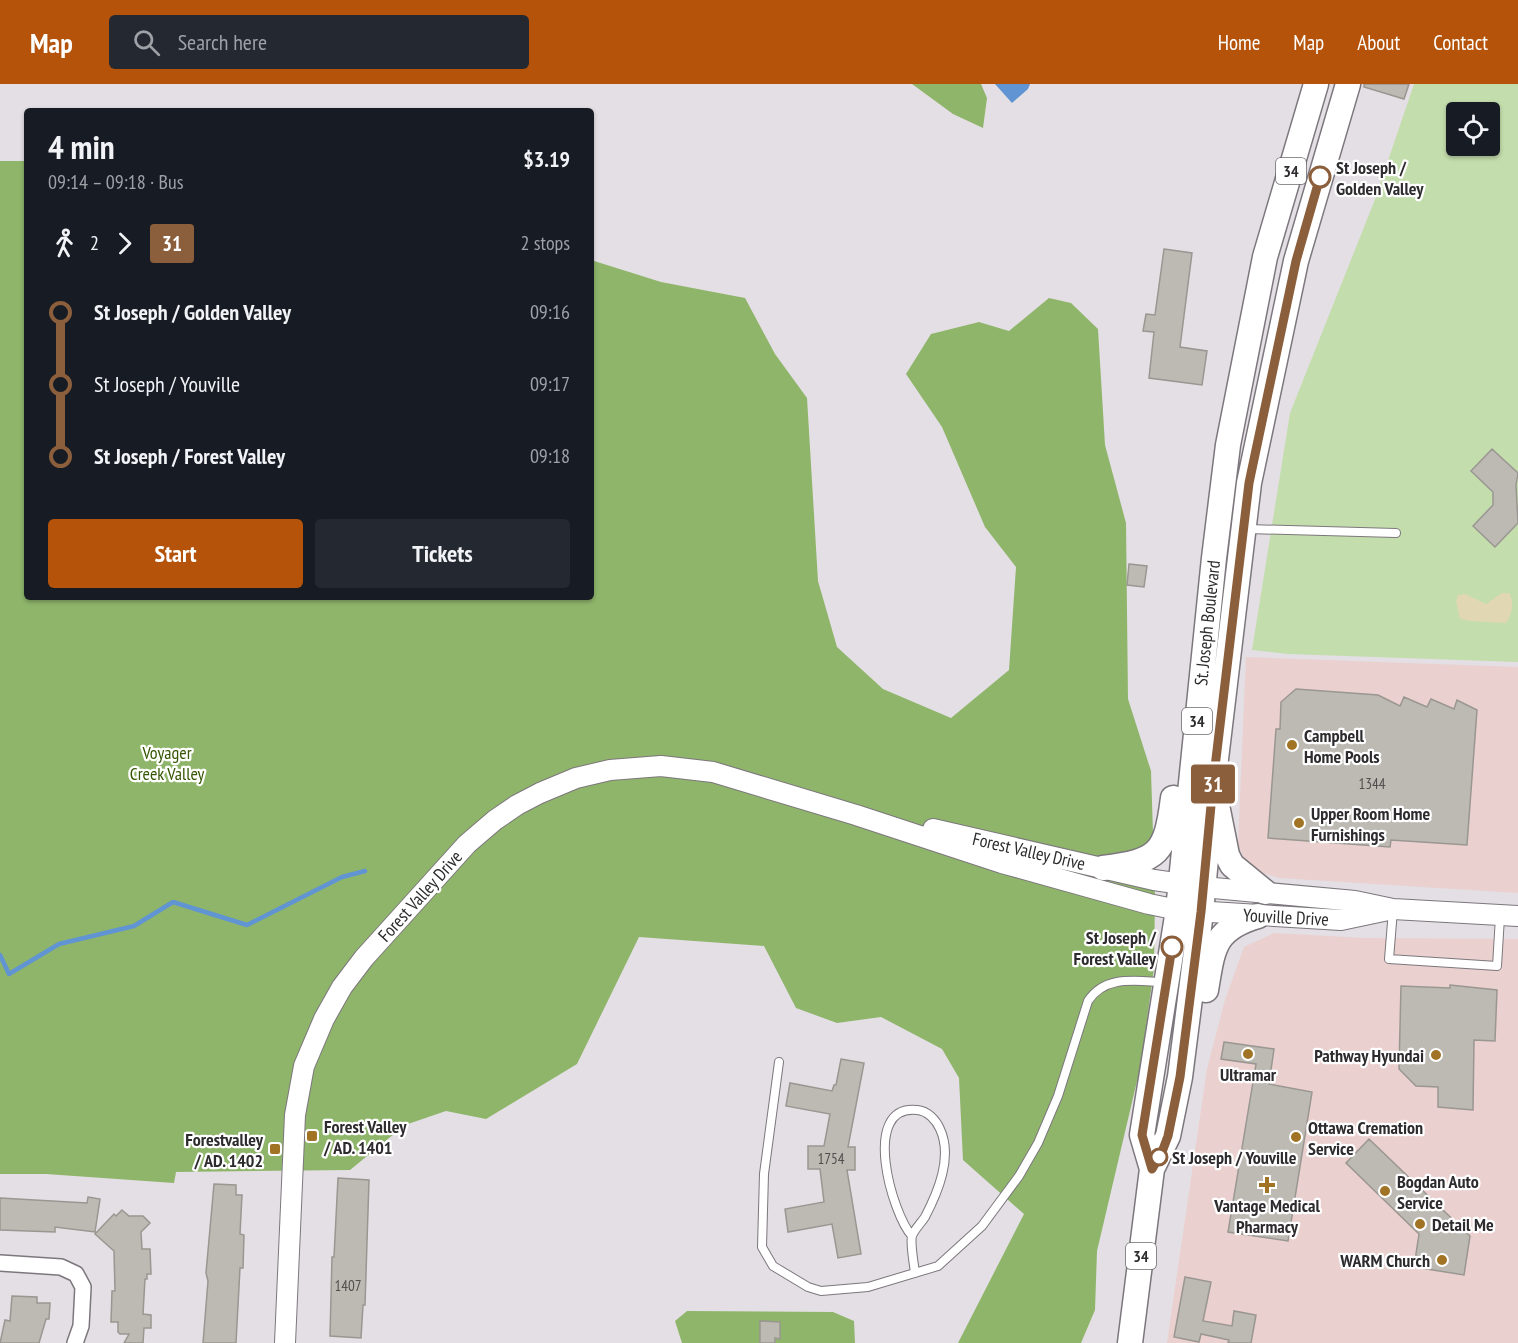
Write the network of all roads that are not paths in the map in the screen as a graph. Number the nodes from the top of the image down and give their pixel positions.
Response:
1 (1316, 84) edge
2 (1348, 84) edge
3 (1281, 259) junction
4 (1228, 445) junction
5 (1243, 529) junction
6 (1396, 533) dead end
7 (1213, 784) junction
8 (856, 815) junction
9 (1103, 868) junction
10 (1191, 886) junction
11 (1265, 892) junction
12 (1393, 909) junction
13 (1189, 911) junction
14 (1509, 915) edge
15 (1258, 916) junction
16 (1167, 983) junction
17 (779, 1062) dead end
18 (1180, 1077) junction
19 (1152, 1169) junction
20 (912, 1236) junction
21 (0, 1263) edge
22 (915, 1273) junction
23 (75, 1343) edge
24 (285, 1343) edge
25 (1130, 1343) edge

1 - 3 main road, St. Joseph Boulevard / 34
2 - 3 main road, St. Joseph Boulevard / 34
3 - 4 main road, St. Joseph Boulevard / 34
3 - 5 main road, St. Joseph Boulevard / 34
4 - 9 main road
4 - 10 main road, St. Joseph Boulevard / 34
5 - 6 lane
5 - 7 main road, St. Joseph Boulevard / 34
7 - 10 main road, St. Joseph Boulevard / 34
7 - 11 main road
8 - 9 street, Forest Valley Drive
8 - 13 street, Forest Valley Drive
8 - 24 street, Forest Valley Drive
9 - 10 street, Forest Valley Drive
10 - 11 street, Youville Drive
10 - 13 main road, St. Joseph Boulevard / 34
11 - 12 street, Youville Drive
12 - 14 street, Youville Drive
12 - 14 lane
12 - 15 street, Youville Drive
13 - 15 street, Youville Drive
13 - 16 main road, St. Joseph Boulevard / 34
13 - 18 main road, St. Joseph Boulevard / 34
15 - 18 main road
16 - 19 main road, St. Joseph Boulevard / 34
16 - 22 lane
17 - 22 lane
18 - 19 main road, St. Joseph Boulevard / 34
19 - 25 main road, St. Joseph Boulevard / 34
20 - 20 lane
20 - 22 lane
21 - 23 street

